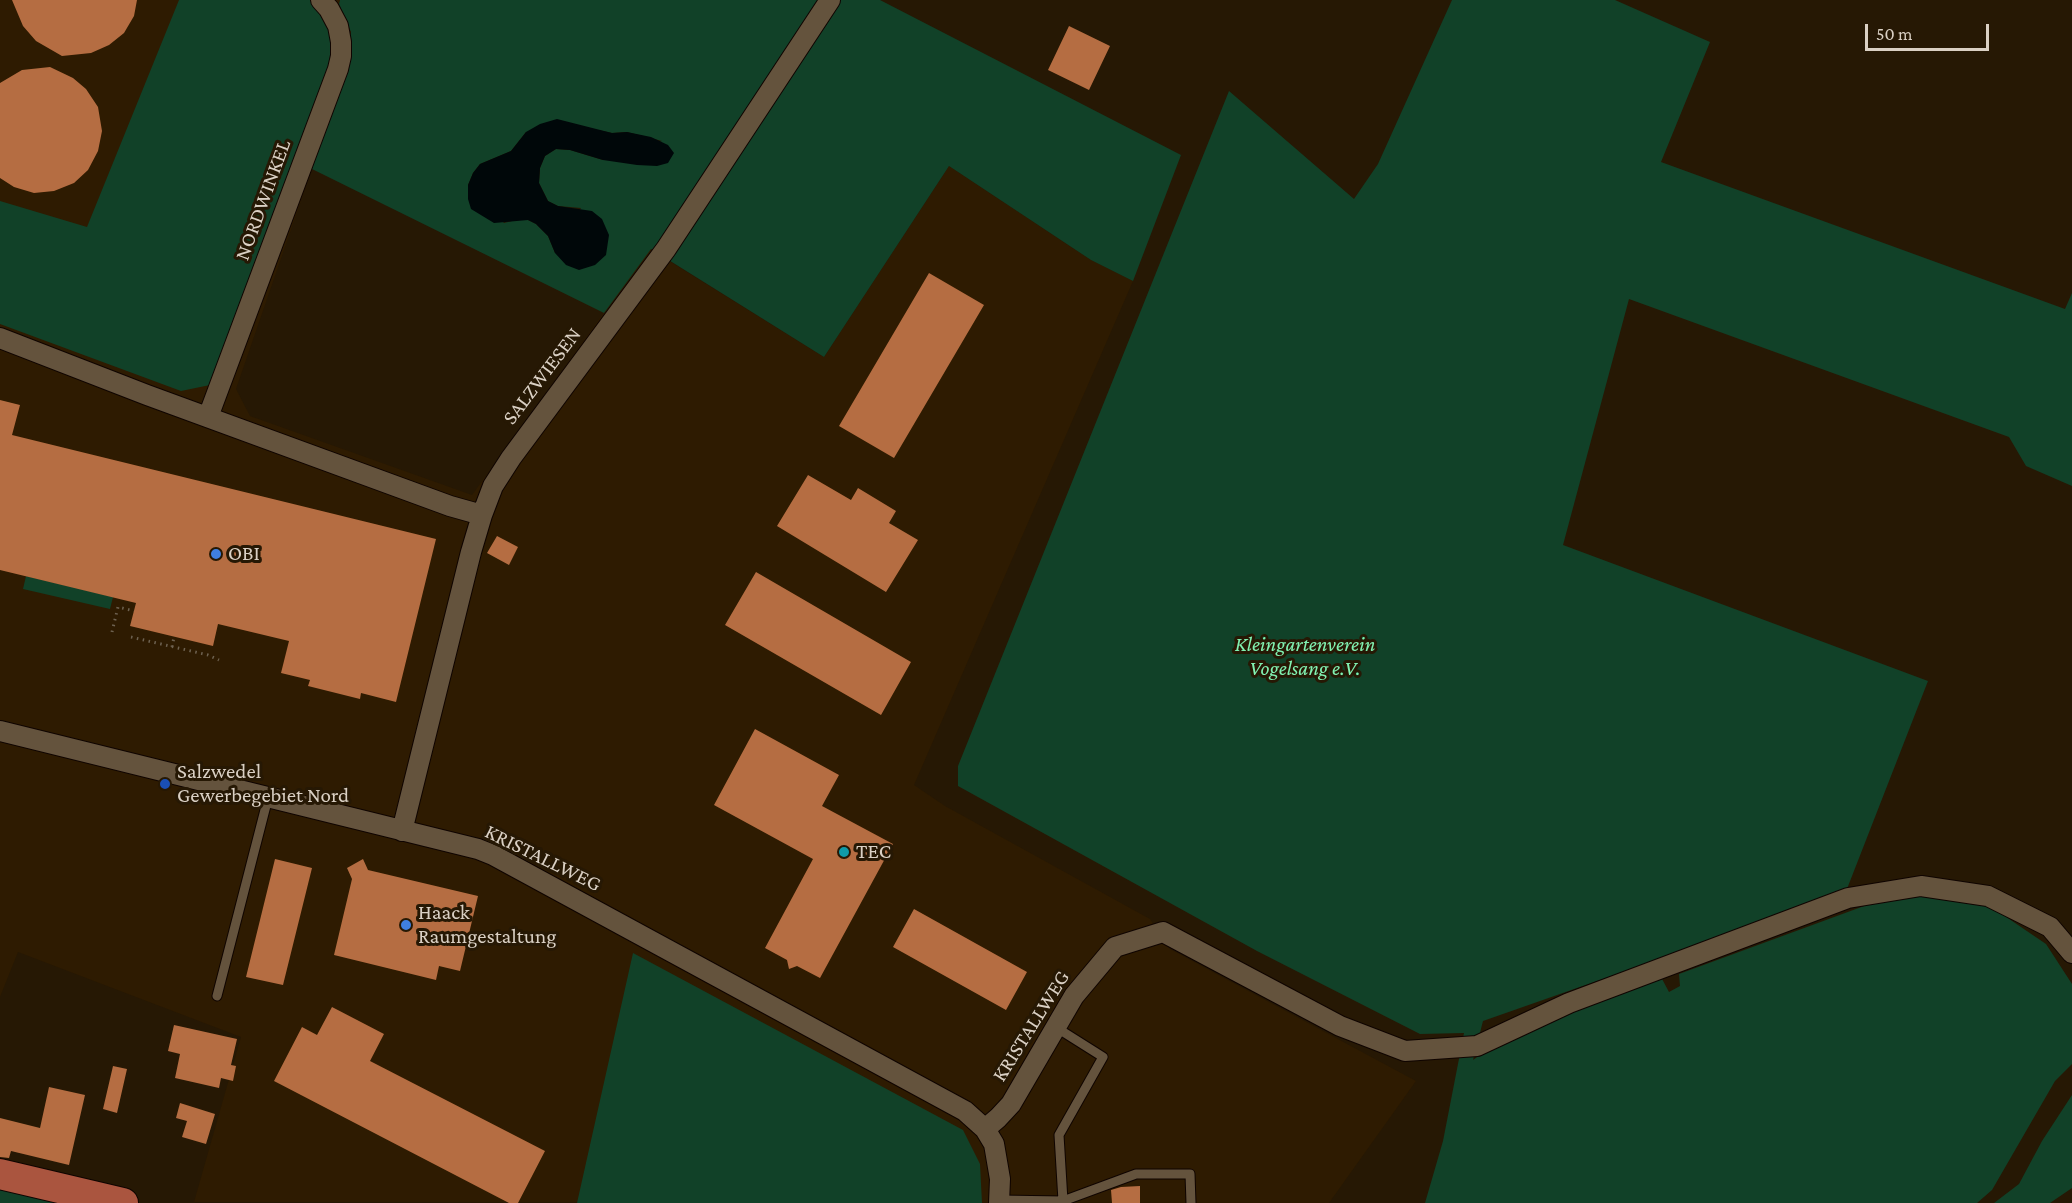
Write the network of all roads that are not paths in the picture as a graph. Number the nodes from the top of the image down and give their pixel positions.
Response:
1 (321, 0) edge
2 (830, 0) edge
3 (0, 338) edge
4 (208, 417) junction
5 (482, 515) junction
6 (0, 731) edge
7 (268, 798) junction
8 (402, 831) junction
9 (2072, 953) edge
10 (217, 996) dead end
11 (1056, 1028) junction
12 (985, 1129) junction
13 (0, 1174) edge
14 (999, 1202) edge
15 (1063, 1202) edge
16 (123, 1203) edge
17 (1191, 1203) edge

1 - 4 street, NORDWINKEL
2 - 5 street, SALZWIESEN
3 - 4 street
4 - 5 street
5 - 8 street, SALZWIESEN
6 - 7 street, KRISTALLWEG
7 - 8 street, KRISTALLWEG
7 - 10 lane
8 - 12 street, KRISTALLWEG
9 - 11 street, KRISTALLWEG
11 - 12 street, KRISTALLWEG
11 - 15 lane
12 - 14 street, KRISTALLWEG
13 - 16 main road
14 - 15 lane
15 - 17 lane

